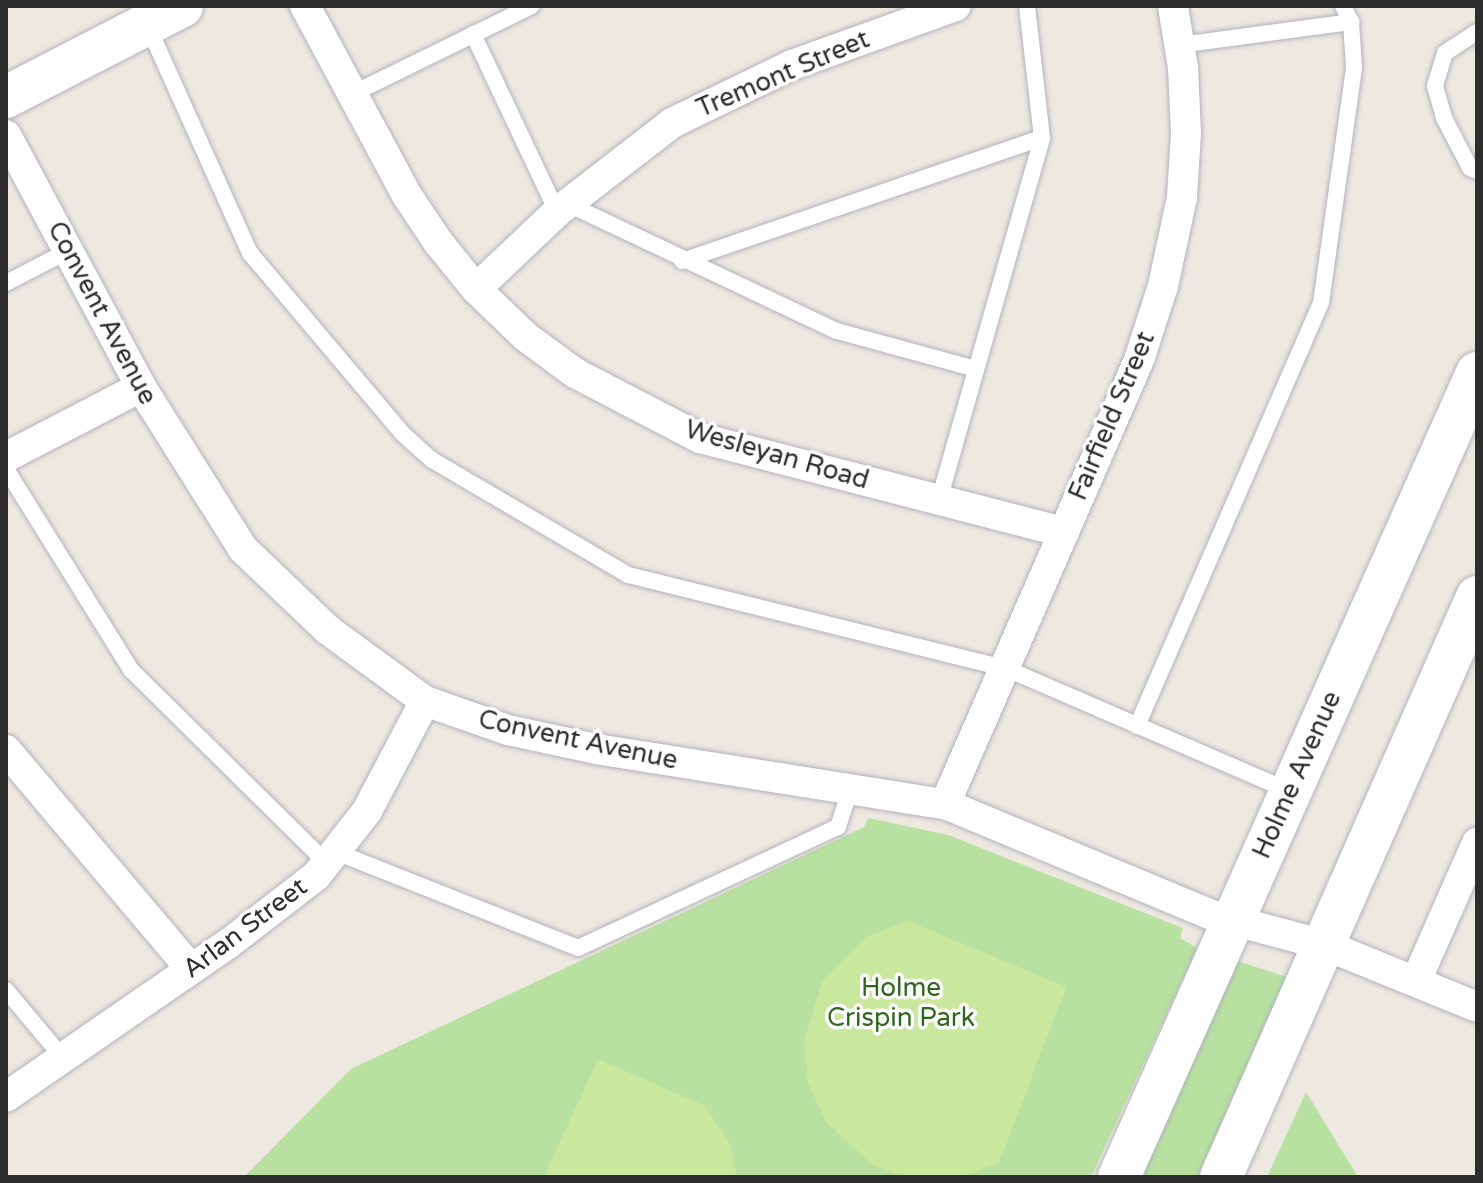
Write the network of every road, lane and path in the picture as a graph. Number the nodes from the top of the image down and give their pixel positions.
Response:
1 (305, 6) edge
2 (532, 6) edge
3 (956, 6) edge
4 (1027, 6) edge
5 (1173, 6) edge
6 (1343, 6) edge
7 (164, 15) edge
8 (1351, 22) junction
9 (1477, 32) edge
10 (473, 34) junction
11 (1179, 45) junction
12 (352, 94) junction
13 (6, 97) edge
14 (6, 135) edge
15 (1042, 138) junction
16 (1475, 163) edge
17 (562, 208) junction
18 (68, 251) junction
19 (682, 261) junction
20 (6, 283) edge
21 (476, 289) junction
22 (976, 369) junction
23 (1477, 373) edge
24 (141, 387) junction
25 (6, 457) edge
26 (6, 469) edge
27 (939, 500) junction
28 (1064, 532) junction
29 (1477, 597) edge
30 (1005, 668) junction
31 (425, 701) junction
32 (1137, 726) junction
33 (6, 750) edge
34 (850, 789) junction
35 (1290, 792) junction
36 (945, 804) junction
37 (1477, 843) edge
38 (331, 857) junction
39 (1232, 918) junction
40 (1325, 945) junction
41 (191, 969) junction
42 (1416, 981) junction
43 (6, 990) edge
44 (1477, 1007) edge
45 (64, 1059) junction
46 (8, 1101) edge
47 (1119, 1177) edge
48 (1221, 1177) edge

1 - 12 street, Wesleyan Road
2 - 10 lane
3 - 17 street, Tremont Street
4 - 15 lane
5 - 11 street, Fairfield Street
6 - 8 lane
7 - 13 main road
7 - 30 lane
8 - 11 lane
8 - 32 lane
9 - 16 lane
10 - 12 lane
10 - 17 lane
11 - 28 street, Fairfield Street
12 - 21 street, Wesleyan Road
14 - 18 street, Convent Avenue
15 - 19 lane
15 - 22 lane
17 - 19 lane
17 - 21 street, Tremont Street
18 - 20 lane
18 - 24 street, Convent Avenue
19 - 22 lane
21 - 27 street, Wesleyan Road
22 - 27 lane
23 - 35 main road, Holme Avenue
24 - 25 street
24 - 31 street, Convent Avenue
26 - 38 lane
27 - 28 street, Wesleyan Road
28 - 30 street, Fairfield Street
29 - 40 main road
30 - 32 lane
30 - 36 street, Fairfield Street
31 - 34 street, Convent Avenue
31 - 38 street, Arlan Street
32 - 35 lane
33 - 41 street
34 - 36 street, Convent Avenue
34 - 38 lane
35 - 39 main road, Holme Avenue
36 - 39 street, Convent Avenue
37 - 42 street
38 - 41 street, Arlan Street
39 - 40 street, Convent Avenue
39 - 47 main road, Holme Avenue
40 - 42 street, Convent Avenue
40 - 48 main road
41 - 45 street, Arlan Street
42 - 44 street, Convent Avenue
43 - 45 lane
45 - 46 street, Arlan Street

